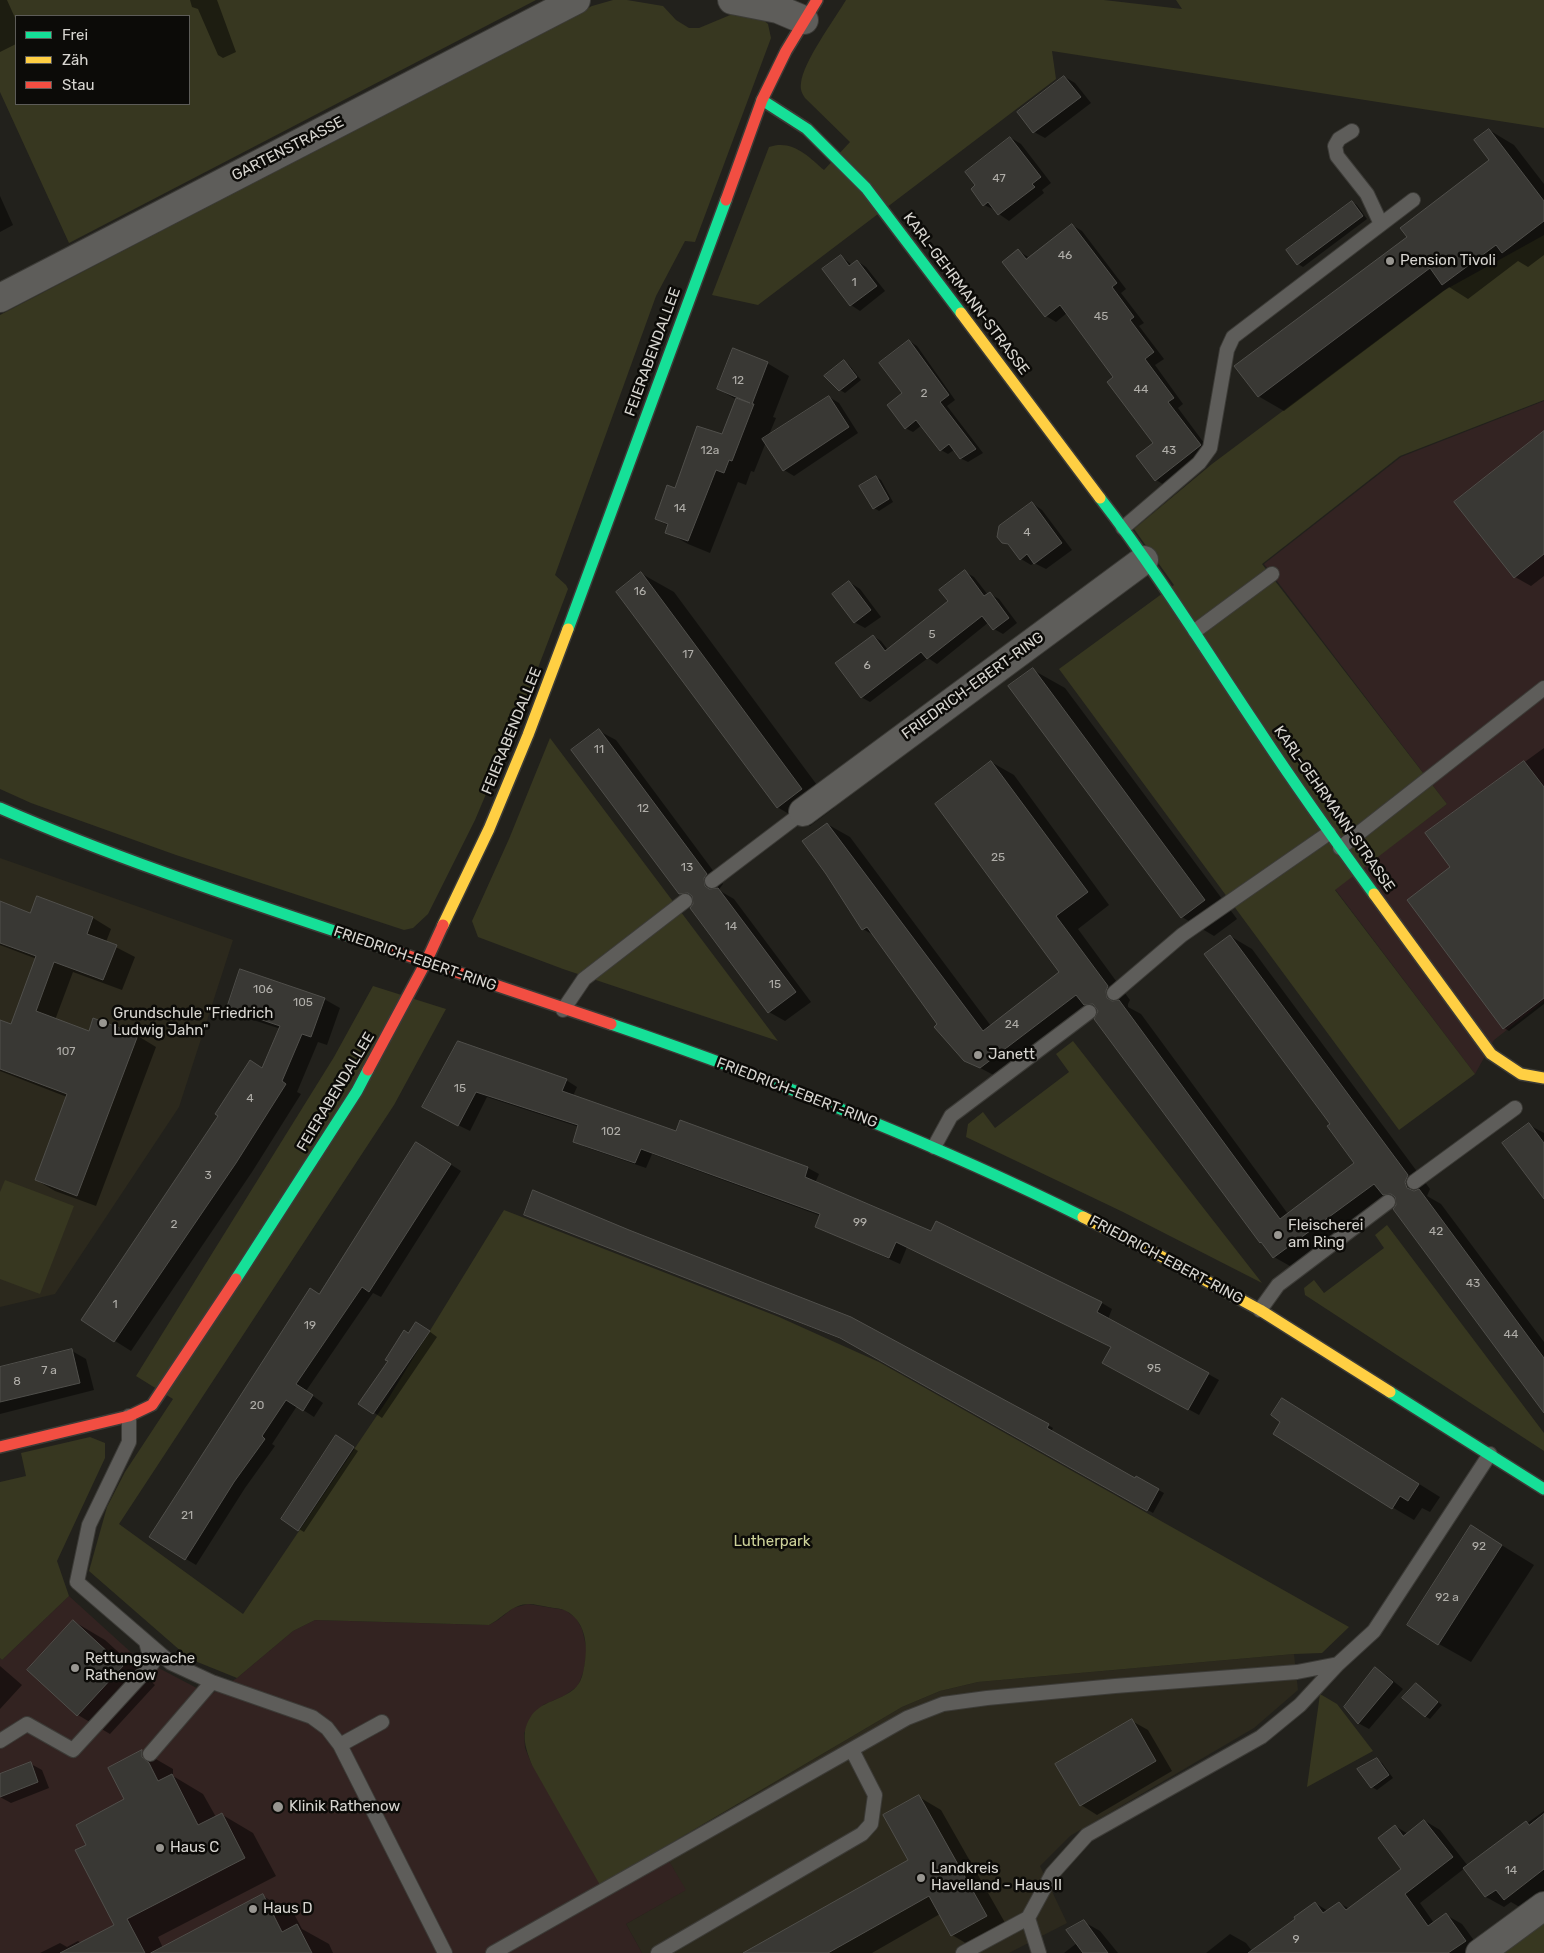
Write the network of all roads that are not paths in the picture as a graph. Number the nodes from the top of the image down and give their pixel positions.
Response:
1 (576, 0) edge
2 (732, 0) edge
3 (811, 10) edge
4 (762, 100) junction
5 (1352, 131) dead end
6 (1413, 200) dead end
7 (1381, 224) junction
8 (0, 298) edge
9 (1122, 528) junction
10 (1144, 560) junction
11 (1272, 574) dead end
12 (1195, 631) junction
13 (1544, 688) edge
14 (0, 808) edge
15 (803, 812) joint
16 (1329, 833) junction
17 (1340, 848) junction
18 (712, 880) dead end
19 (685, 902) dead end
20 (426, 962) junction
21 (1114, 993) dead end
22 (563, 1010) junction
23 (1089, 1012) dead end
24 (1544, 1078) edge
25 (1515, 1108) dead end
26 (934, 1147) junction
27 (1414, 1182) dead end
28 (1388, 1202) dead end
29 (1260, 1310) junction
30 (129, 1416) junction
31 (0, 1447) edge
32 (1490, 1454) junction
33 (1544, 1488) edge
34 (146, 1642) junction
35 (1338, 1664) junction
36 (212, 1682) junction
37 (382, 1722) dead end
38 (0, 1741) edge
39 (340, 1745) junction
40 (852, 1750) junction
41 (150, 1754) dead end
42 (1544, 1906) edge
43 (1028, 1918) junction
44 (445, 1953) edge
45 (493, 1953) edge
46 (658, 1953) edge
47 (963, 1953) edge
48 (1039, 1953) edge
49 (1480, 1953) edge

1 - 8 street, GARTENSTRASSE
2 - 3 street
3 - 4 street, FEIERABENDALLEE
4 - 9 street, KARL-GEHRMANN-STRASSE
4 - 20 street, FEIERABENDALLEE
5 - 7 lane
6 - 7 lane
7 - 9 lane
9 - 10 street, KARL-GEHRMANN-STRASSE
10 - 12 street, KARL-GEHRMANN-STRASSE
10 - 15 street, FRIEDRICH-EBERT-RING
11 - 12 lane
12 - 16 street, KARL-GEHRMANN-STRASSE
13 - 17 lane
14 - 20 street, FRIEDRICH-EBERT-RING
15 - 18 lane
16 - 17 street, KARL-GEHRMANN-STRASSE
16 - 21 lane
17 - 24 street, KARL-GEHRMANN-STRASSE
19 - 22 lane
20 - 22 street, FRIEDRICH-EBERT-RING
20 - 30 street, FEIERABENDALLEE
22 - 26 street, FRIEDRICH-EBERT-RING
23 - 26 lane
25 - 27 lane
26 - 29 street, FRIEDRICH-EBERT-RING
28 - 29 lane
29 - 32 street, FRIEDRICH-EBERT-RING
30 - 31 street, FEIERABENDALLEE
30 - 34 lane
32 - 33 street, FRIEDRICH-EBERT-RING
32 - 35 lane
34 - 36 lane
34 - 38 lane
35 - 40 lane
35 - 43 lane
36 - 39 lane
36 - 41 lane
37 - 39 lane
39 - 44 lane
40 - 45 lane
40 - 46 lane
42 - 49 street
43 - 47 lane
43 - 48 lane

